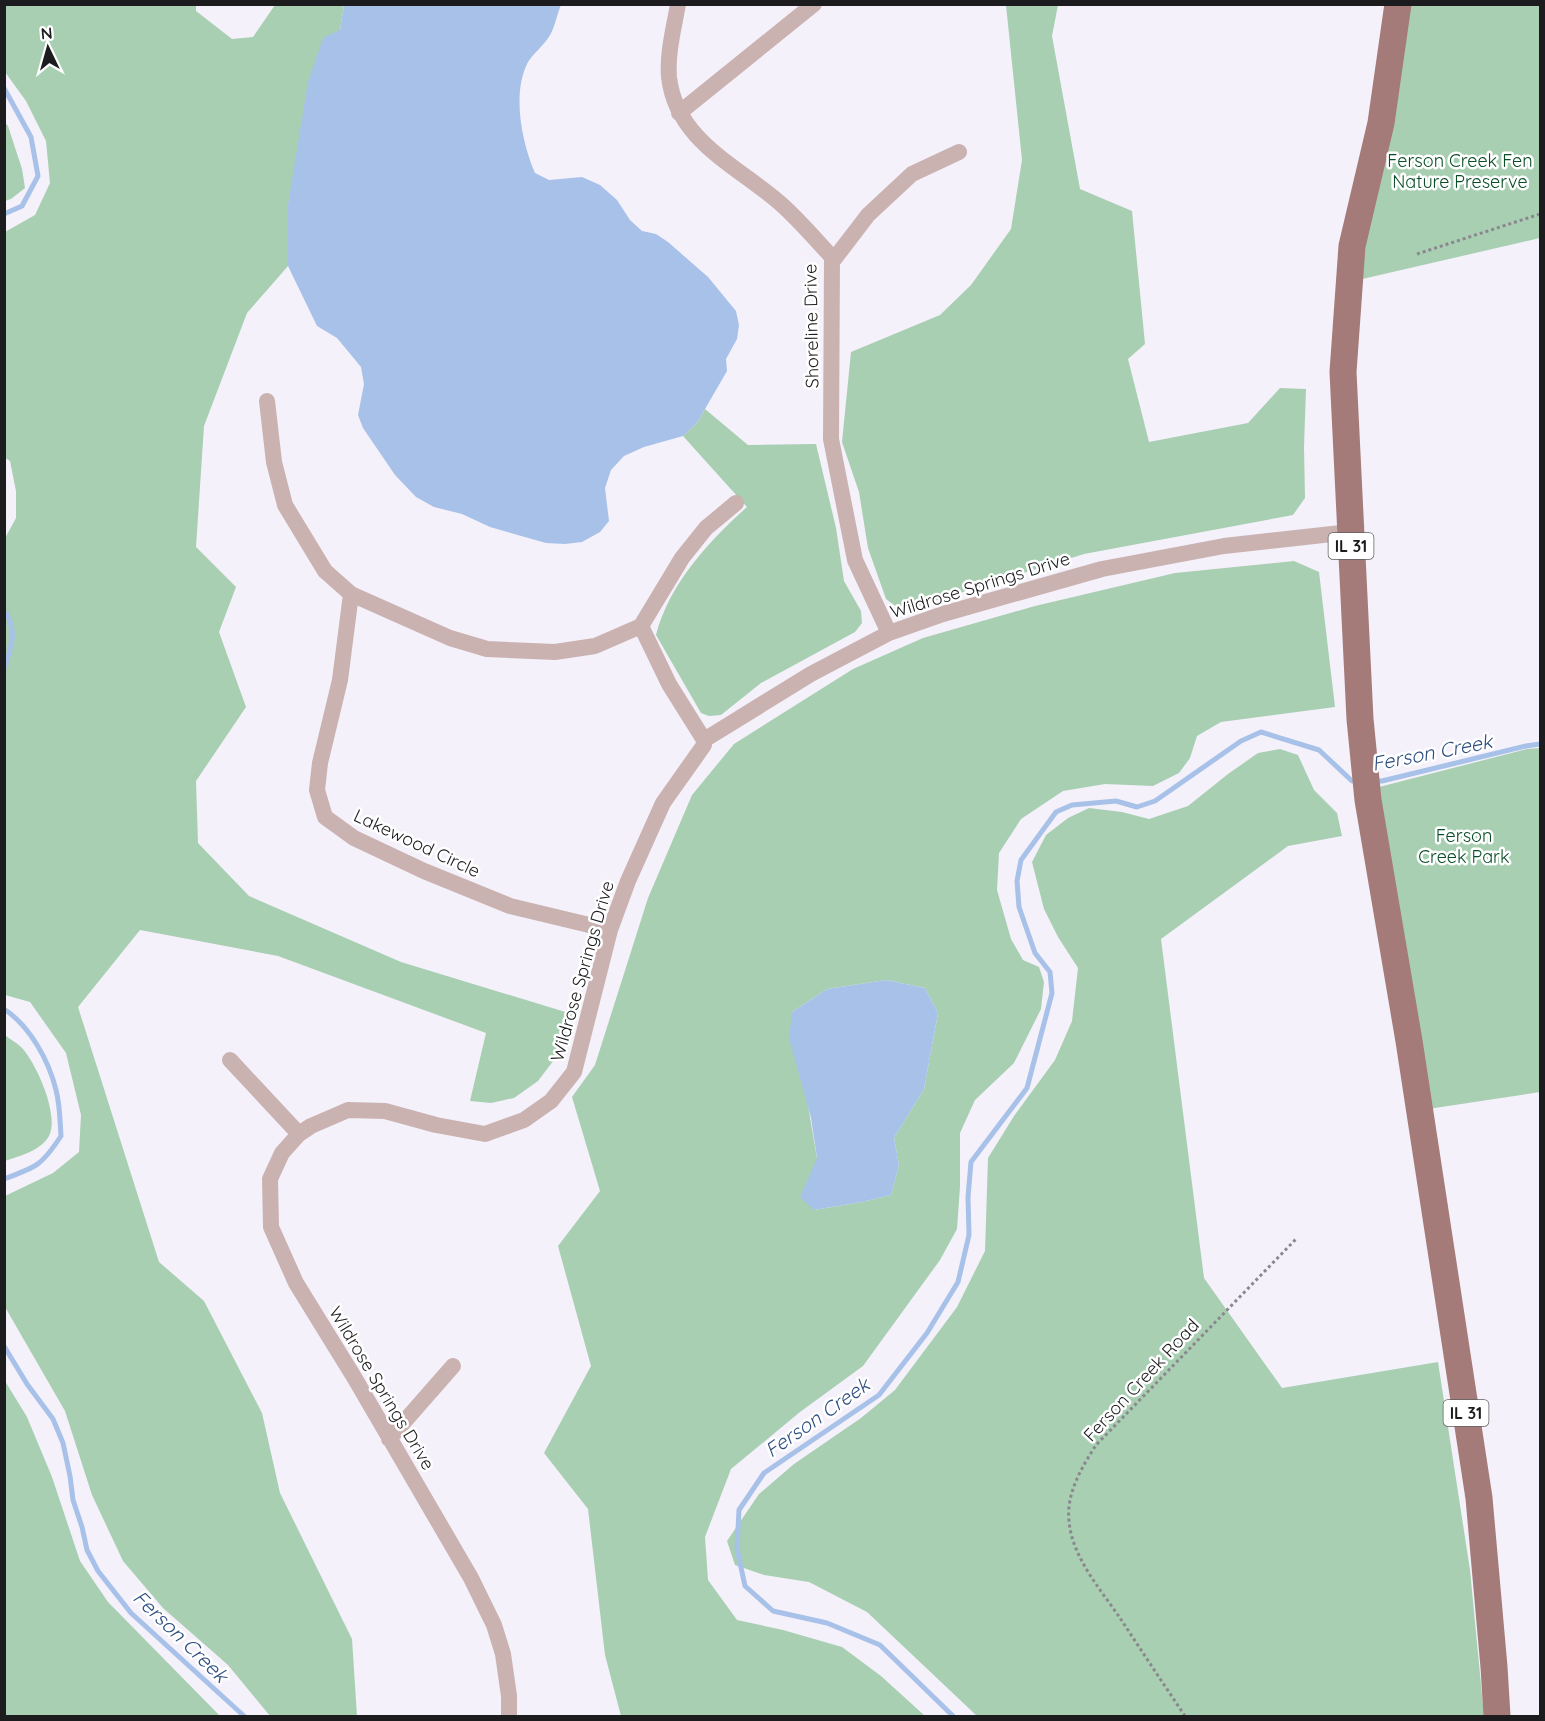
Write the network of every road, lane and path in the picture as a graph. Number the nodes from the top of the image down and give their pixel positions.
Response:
1 (678, 4) edge
2 (814, 4) edge
3 (1398, 4) edge
4 (679, 113) junction
5 (959, 152) dead end
6 (1540, 214) edge
7 (1417, 254) dead end
8 (832, 262) junction
9 (267, 401) dead end
10 (736, 503) dead end
11 (1350, 532) junction
12 (351, 594) junction
13 (641, 627) junction
14 (889, 633) junction
15 (704, 740) junction
16 (610, 930) junction
17 (230, 1060) dead end
18 (299, 1134) junction
19 (1296, 1239) dead end
20 (453, 1366) dead end
21 (389, 1438) junction
22 (509, 1716) edge
23 (1185, 1716) edge
24 (1497, 1716) edge

1 - 4 street, Shoreline Drive
2 - 4 street
3 - 11 main road, IL 31
4 - 8 street, Shoreline Drive
5 - 8 street
6 - 7 path
8 - 14 street, Shoreline Drive
9 - 12 street
10 - 13 street
11 - 14 street, Wildrose Springs Drive
11 - 24 main road, IL 31
12 - 13 street
12 - 16 street, Lakewood Circle
13 - 15 street
14 - 15 street, Wildrose Springs Drive
15 - 16 street, Wildrose Springs Drive
16 - 18 street, Wildrose Springs Drive
17 - 18 street
18 - 21 street, Wildrose Springs Drive
19 - 23 path, Ferson Creek Road
20 - 21 street
21 - 22 street, Wildrose Springs Drive

